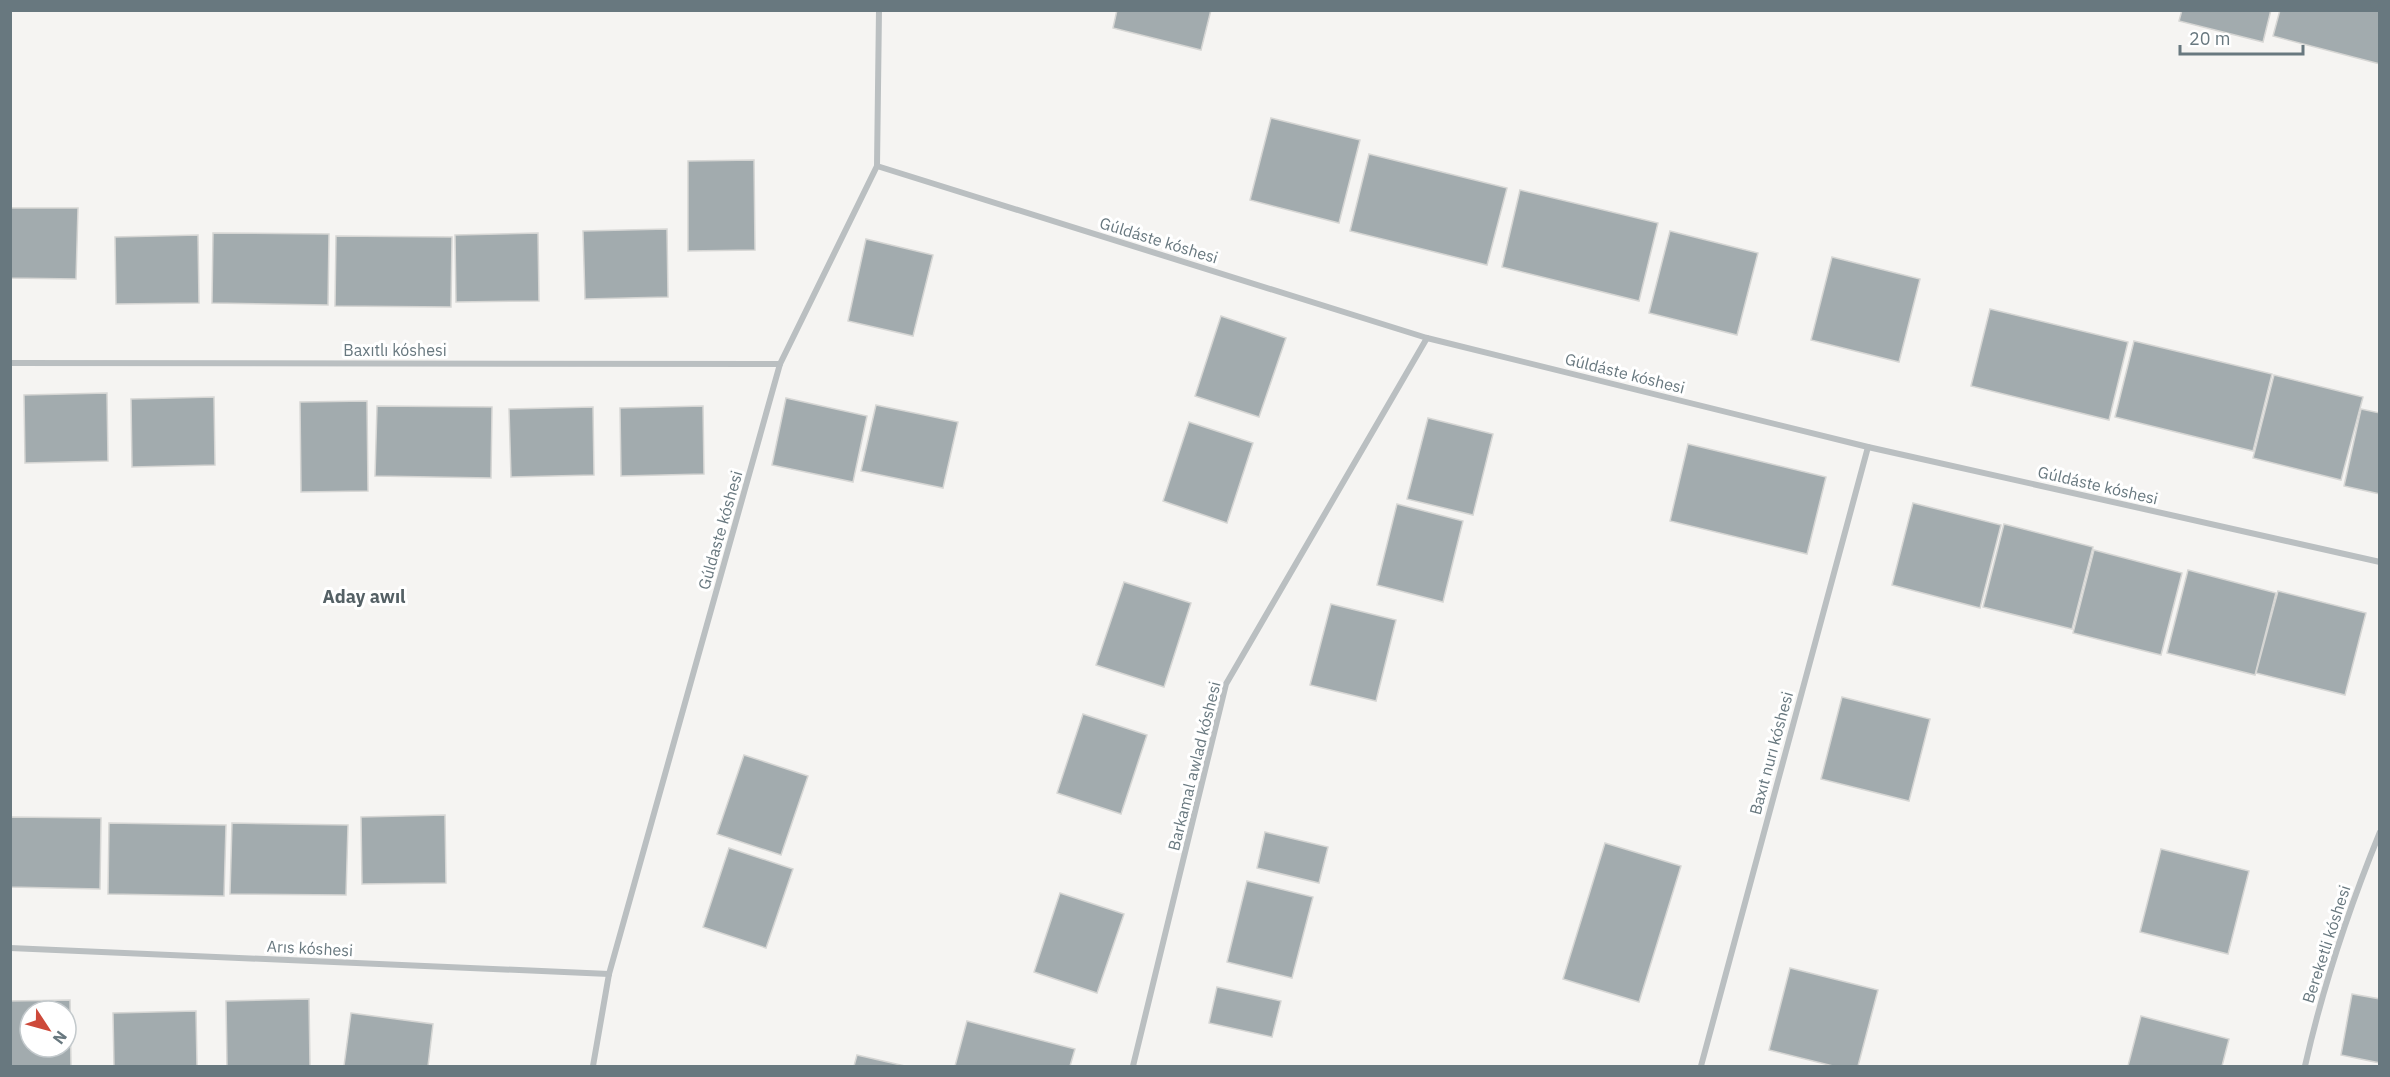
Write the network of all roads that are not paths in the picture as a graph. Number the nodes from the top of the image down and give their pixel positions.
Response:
1 (879, 10) edge
2 (877, 166) junction
3 (1426, 338) junction
4 (10, 363) edge
5 (780, 364) junction
6 (1868, 447) junction
7 (2379, 562) edge
8 (2379, 832) edge
9 (10, 948) edge
10 (609, 974) junction
11 (593, 1066) edge
12 (1133, 1066) edge
13 (1701, 1066) edge
14 (2306, 1066) edge

1 - 2 street, Gúldaste kóshesi
2 - 3 street, Gúldáste kóshesi
2 - 5 street, Gúldaste kóshesi
3 - 6 street, Gúldáste kóshesi
3 - 12 street, Barkamal awlad kóshesi
4 - 5 street, Baxıtlı kóshesi
5 - 10 street, Gúldaste kóshesi
6 - 7 street, Gúldáste kóshesi
6 - 13 street, Baxıt nurı kóshesi
8 - 14 street, Bereketli kóshesi
9 - 10 street, Arıs kóshesi
10 - 11 street, Gúldaste kóshesi

